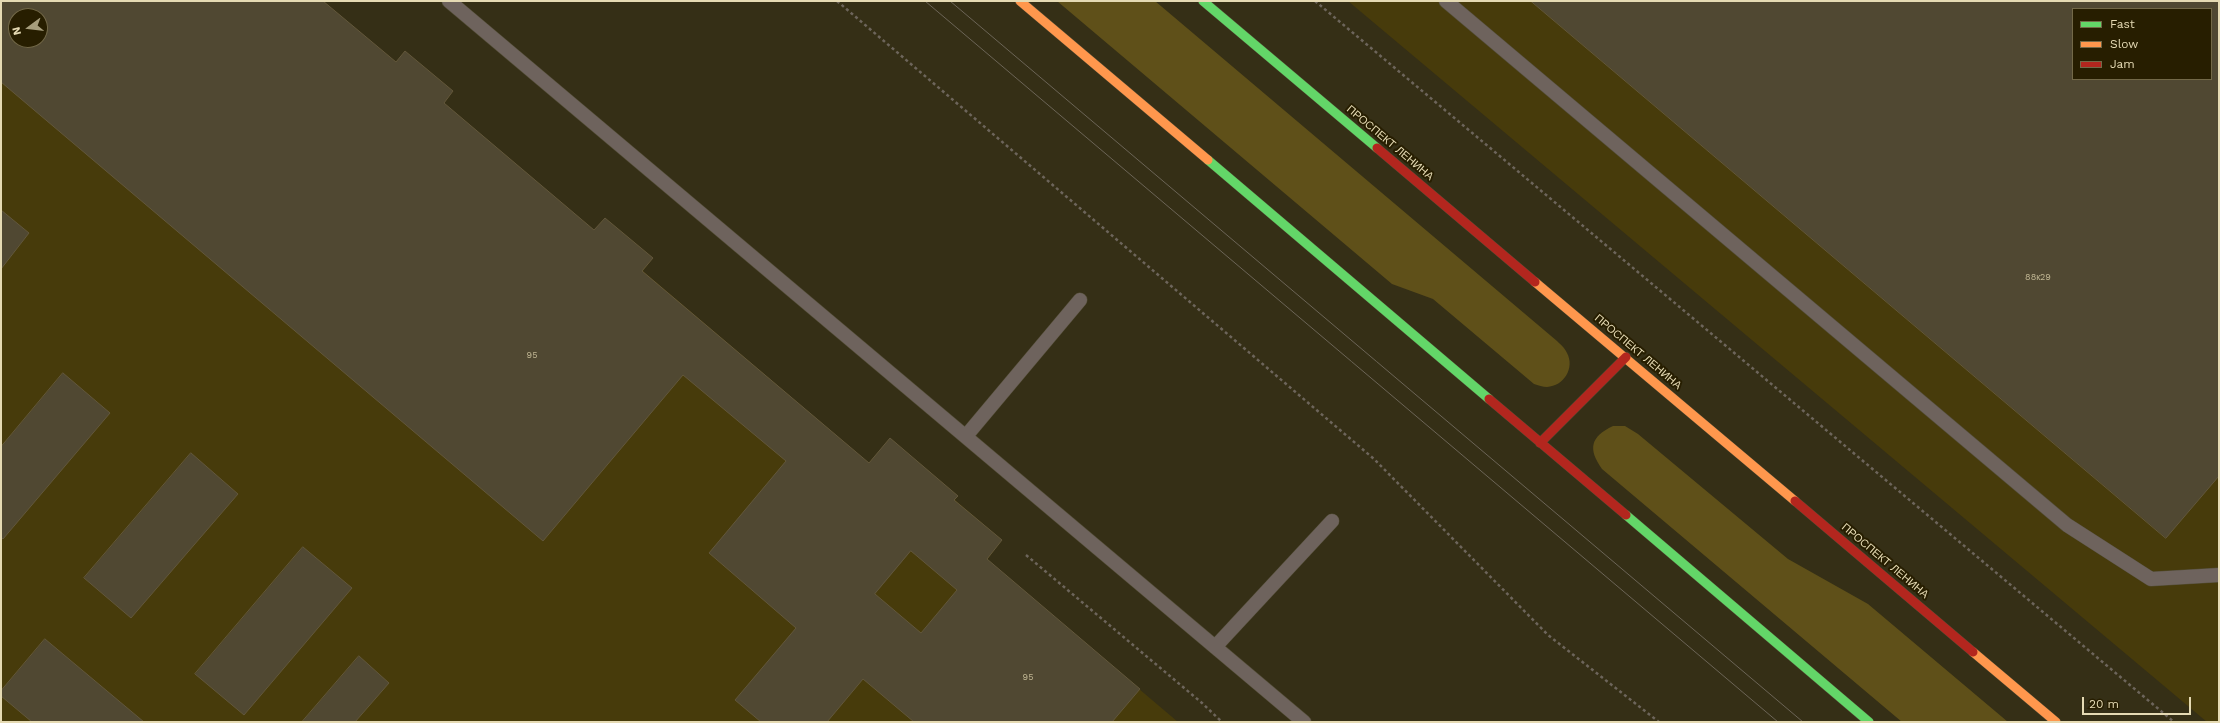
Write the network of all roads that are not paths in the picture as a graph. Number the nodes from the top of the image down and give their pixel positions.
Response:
1 (449, 1) edge
2 (1020, 1) edge
3 (1203, 1) edge
4 (1446, 1) edge
5 (1080, 300) dead end
6 (1626, 357) junction
7 (966, 436) junction
8 (1540, 442) junction
9 (1332, 521) dead end
10 (2219, 575) edge
11 (1215, 647) junction
12 (1304, 722) edge
13 (1869, 722) edge
14 (2056, 722) edge

1 - 7 lane
2 - 8 main road
3 - 6 main road, ПРОСПЕКТ ЛЕНИНА
4 - 10 lane
5 - 7 lane
6 - 8 main road
6 - 14 main road, ПРОСПЕКТ ЛЕНИНА
7 - 11 lane
8 - 13 main road
9 - 11 lane
11 - 12 lane

